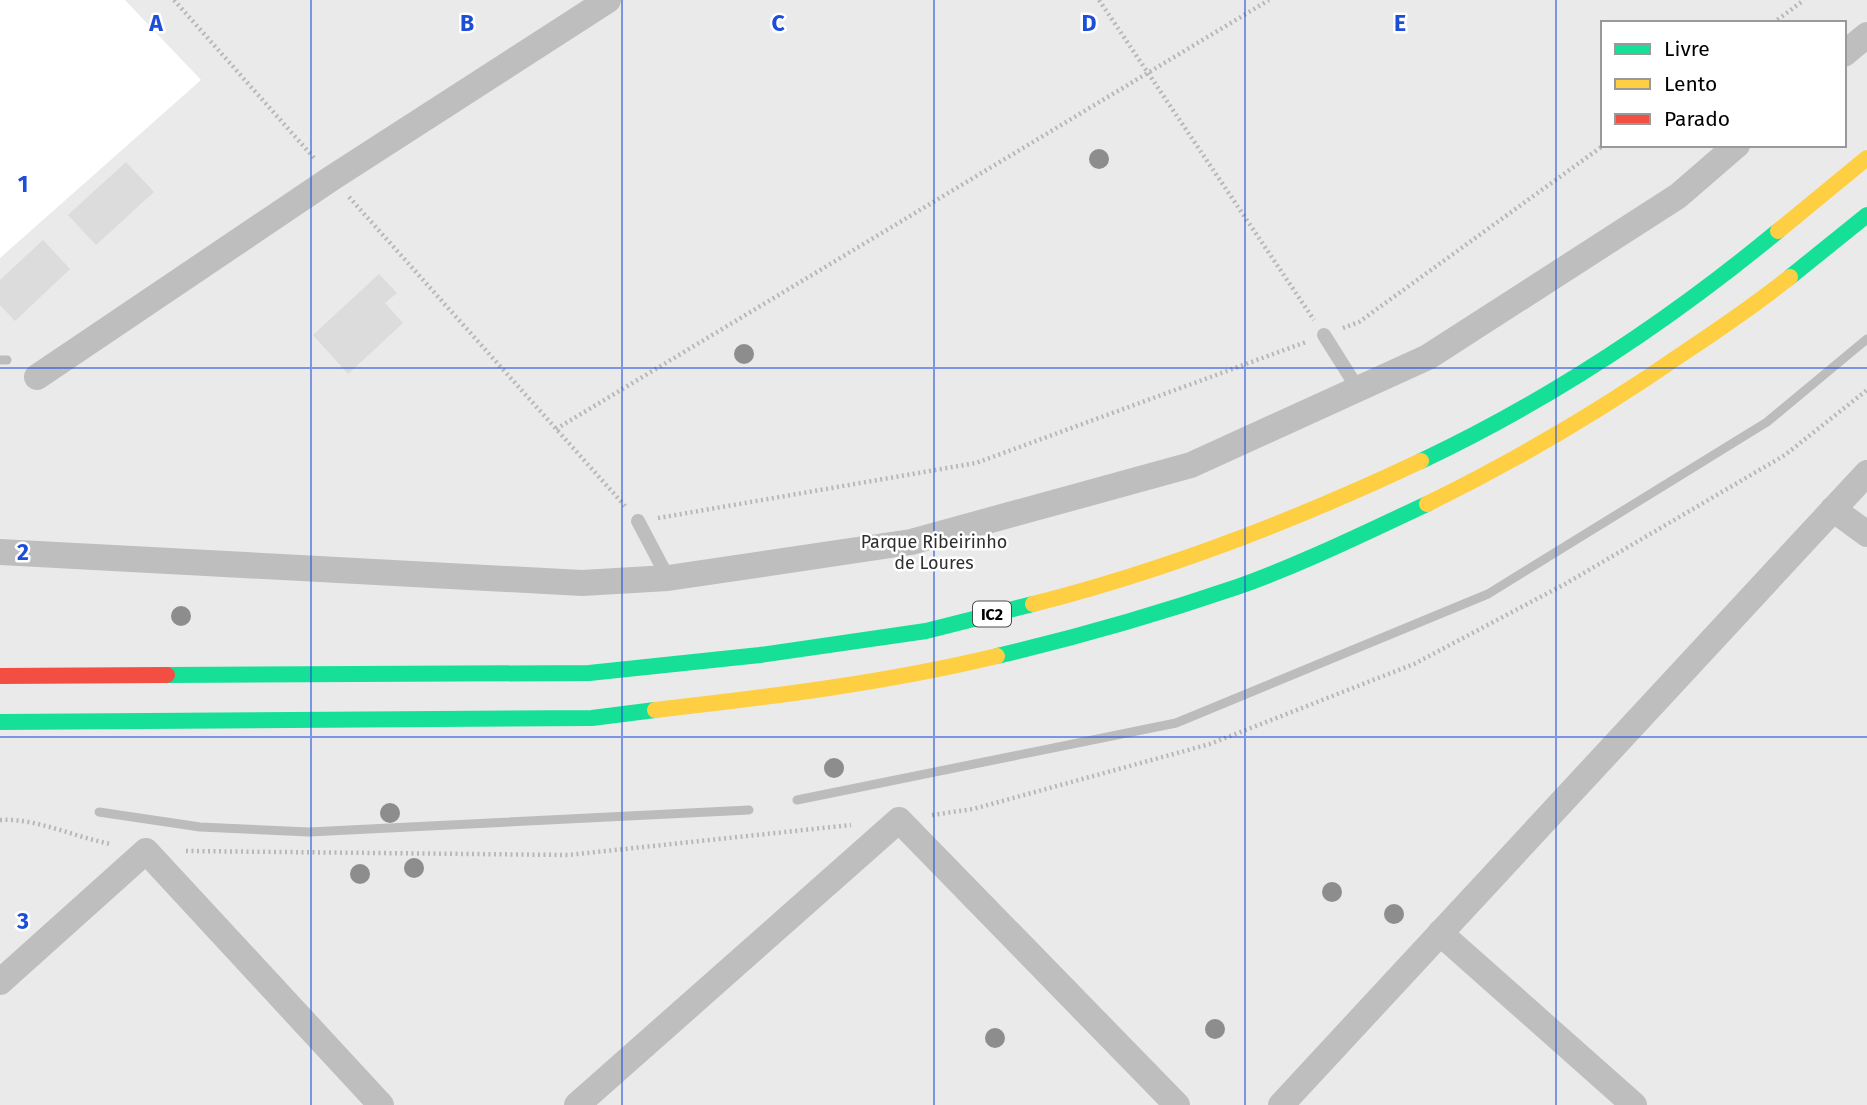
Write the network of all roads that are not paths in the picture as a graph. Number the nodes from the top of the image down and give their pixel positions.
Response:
1 (608, 0) edge
2 (1867, 35) edge
3 (1846, 52) edge
4 (1735, 147) edge
5 (1867, 158) edge
6 (1867, 215) edge
7 (1324, 335) road end
8 (37, 377) dead end
9 (1358, 389) junction
10 (1867, 473) edge
11 (1833, 509) junction
12 (638, 521) road end
13 (1867, 534) edge
14 (0, 552) edge
15 (668, 578) junction
16 (0, 676) edge
17 (0, 722) edge
18 (1440, 933) junction
19 (0, 982) edge
20 (381, 1105) edge
21 (577, 1105) edge
22 (1177, 1105) edge
23 (1281, 1105) edge
24 (1634, 1105) edge

1 - 8 street
2 - 3 street
4 - 9 street
5 - 16 highway, IC2
6 - 17 highway, IC2
7 - 9 lane
9 - 15 street
10 - 11 street
11 - 13 street
11 - 18 street
12 - 15 lane
14 - 15 street
18 - 23 street
18 - 24 street
19 - 20 street
21 - 22 street

